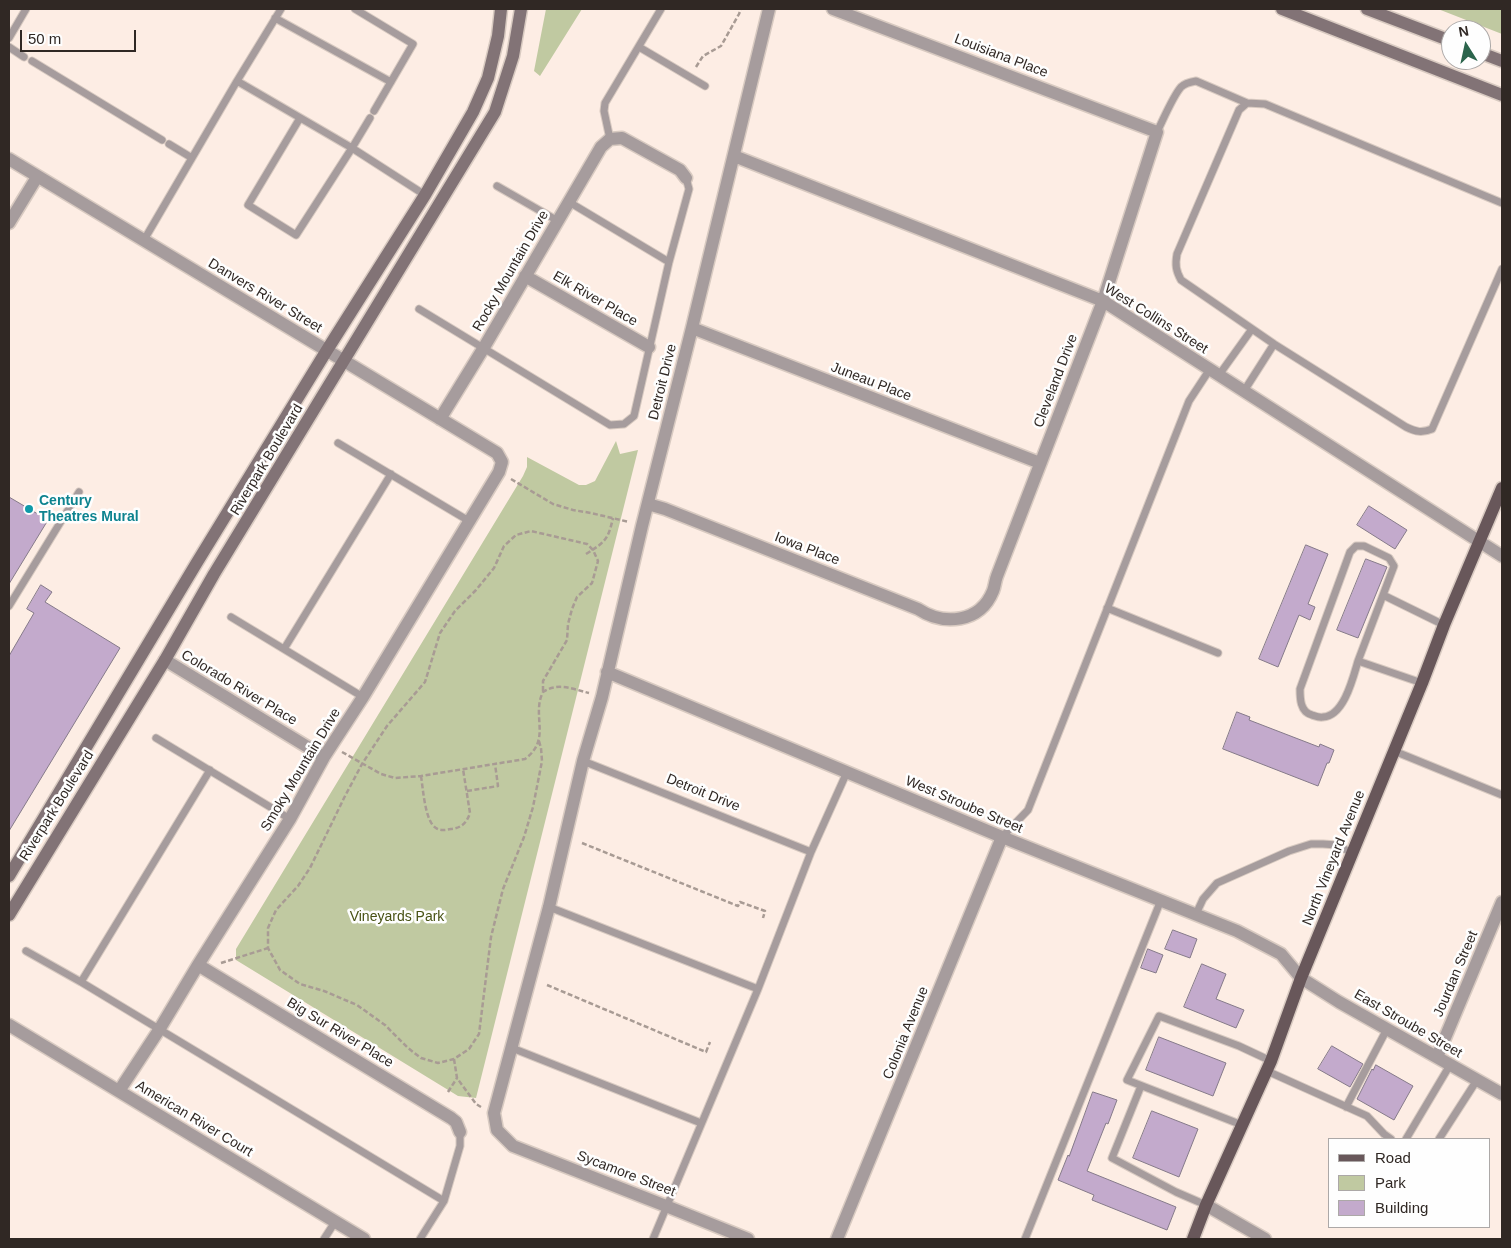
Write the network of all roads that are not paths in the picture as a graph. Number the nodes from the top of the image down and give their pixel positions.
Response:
1 (26, 9) edge
2 (281, 9) edge
3 (356, 9) edge
4 (501, 9) edge
5 (521, 9) edge
6 (662, 9) edge
7 (769, 9) edge
8 (833, 9) edge
9 (1282, 9) edge
10 (1367, 9) edge
11 (275, 18) junction
12 (1441, 37) edge
13 (9, 38) edge
14 (9, 47) edge
15 (639, 47) junction
16 (24, 57) dead end
17 (32, 61) dead end
18 (237, 81) junction
19 (391, 82) junction
20 (705, 86) dead end
21 (1502, 95) edge
22 (1247, 103) junction
23 (374, 111) dead end
24 (300, 118) junction
25 (370, 118) dead end
26 (1158, 132) junction
27 (610, 139) junction
28 (352, 148) junction
29 (734, 156) junction
30 (192, 158) junction
31 (9, 159) edge
32 (37, 176) junction
33 (686, 178) joint
34 (497, 186) dead end
35 (425, 195) junction
36 (569, 202) junction
37 (1502, 203) edge
38 (558, 220) junction
39 (9, 223) edge
40 (144, 240) junction
41 (669, 262) junction
42 (1502, 269) edge
43 (525, 276) junction
44 (1103, 301) junction
45 (419, 309) dead end
46 (692, 328) junction
47 (1252, 328) junction
48 (1274, 344) junction
49 (649, 347) junction
50 (483, 349) junction
51 (326, 350) junction
52 (344, 361) junction
53 (1214, 372) junction
54 (1244, 391) junction
55 (440, 420) junction
56 (338, 443) dead end
57 (1040, 464) junction
58 (501, 467) joint
59 (391, 474) junction
60 (1502, 488) edge
61 (79, 492) dead end
62 (648, 504) junction
63 (469, 521) junction
64 (1479, 541) junction
65 (1502, 556) edge
66 (1383, 595) junction
67 (9, 606) edge
68 (1107, 608) junction
69 (231, 617) dead end
70 (954, 619) joint
71 (1444, 625) junction
72 (284, 649) junction
73 (1218, 653) dead end
74 (165, 660) junction
75 (1358, 661) junction
76 (606, 672) junction
77 (1422, 683) junction
78 (363, 697) junction
79 (156, 738) dead end
80 (1394, 750) junction
81 (328, 752) junction
82 (583, 761) junction
83 (210, 770) junction
84 (848, 772) junction
85 (1502, 795) edge
86 (290, 819) junction
87 (1002, 837) junction
88 (811, 852) junction
89 (1352, 853) junction
90 (9, 876) edge
91 (1161, 900) junction
92 (1502, 902) edge
93 (549, 907) junction
94 (9, 914) edge
95 (1196, 914) junction
96 (26, 951) dead end
97 (198, 965) junction
98 (1301, 978) junction
99 (80, 982) junction
100 (758, 990) junction
101 (9, 1024) edge
102 (1387, 1029) junction
103 (160, 1030) junction
104 (512, 1048) junction
105 (1438, 1057) junction
106 (1450, 1065) junction
107 (1269, 1066) junction
108 (1477, 1080) junction
109 (1142, 1086) junction
110 (119, 1091) junction
111 (1502, 1094) edge
112 (1346, 1106) junction
113 (701, 1123) junction
114 (1242, 1125) junction
115 (497, 1130) joint
116 (460, 1132) joint
117 (1390, 1138) edge
118 (1407, 1138) edge
119 (1440, 1138) edge
120 (444, 1201) junction
121 (1206, 1205) junction
122 (666, 1206) junction
123 (335, 1222) junction
124 (324, 1239) edge
125 (364, 1239) edge
126 (420, 1239) edge
127 (654, 1239) edge
128 (748, 1239) edge
129 (837, 1239) edge
130 (1024, 1239) edge
131 (1193, 1239) edge
132 (1265, 1239) edge

1 - 13 lane
2 - 11 lane
3 - 19 lane
4 - 35 street, Riverpark Boulevard
5 - 52 street, Riverpark Boulevard
6 - 15 lane
7 - 29 street, Detroit Drive
8 - 26 street, Louisiana Place
9 - 21 street
10 - 12 street
11 - 18 lane
11 - 19 lane
14 - 16 lane
15 - 20 lane
15 - 27 lane
17 - 30 lane
18 - 24 lane
18 - 30 lane
19 - 23 lane
22 - 26 lane
22 - 37 lane
22 - 47 lane
24 - 28 lane
24 - 28 lane
25 - 28 lane
26 - 44 street, Cleveland Drive
27 - 33 street
27 - 36 street, Rocky Mountain Drive
28 - 35 lane
29 - 44 street, West Collins Street
29 - 46 street, Detroit Drive
30 - 40 lane
31 - 32 street, Danvers River Street
32 - 39 street
32 - 40 street, Danvers River Street
33 - 41 lane
34 - 38 lane
35 - 51 street, Riverpark Boulevard
36 - 38 street, Rocky Mountain Drive
36 - 41 lane
38 - 43 street, Rocky Mountain Drive
40 - 51 street, Danvers River Street
41 - 49 lane
42 - 48 lane
43 - 49 street, Elk River Place
43 - 50 street, Rocky Mountain Drive
44 - 53 street, West Collins Street
44 - 57 street, Cleveland Drive
45 - 50 lane
46 - 57 street, Juneau Place
46 - 62 street, Detroit Drive
47 - 48 lane
47 - 53 lane
48 - 54 lane
49 - 50 lane
50 - 55 street, Rocky Mountain Drive
51 - 52 street, Danvers River Street
51 - 90 street, Riverpark Boulevard
52 - 55 street, Danvers River Street
52 - 74 street, Riverpark Boulevard
53 - 54 street, West Collins Street
53 - 68 lane
54 - 64 street, West Collins Street
55 - 58 street, Danvers River Street
56 - 59 lane
57 - 70 street, Cleveland Drive
58 - 63 street, Smoky Mountain Drive
59 - 63 lane
59 - 72 lane
60 - 64 main road, North Vineyard Avenue
61 - 67 lane
62 - 70 street, Iowa Place
62 - 76 street, Detroit Drive
63 - 78 street, Smoky Mountain Drive
64 - 65 street, West Collins Street
64 - 71 main road, North Vineyard Avenue
66 - 71 lane
66 - 75 lane
66 - 75 lane
68 - 73 lane
68 - 87 lane
69 - 72 lane
71 - 77 main road, North Vineyard Avenue
72 - 78 lane
74 - 81 street, Colorado River Place
74 - 94 street, Riverpark Boulevard
75 - 77 lane
76 - 82 street, Detroit Drive
76 - 84 street, West Stroube Street
77 - 80 main road, North Vineyard Avenue
78 - 81 street, Smoky Mountain Drive
79 - 83 lane
80 - 85 lane
80 - 89 main road, North Vineyard Avenue
81 - 86 street, Smoky Mountain Drive
82 - 88 lane, Detroit Drive
82 - 93 street, Detroit Drive
83 - 86 lane
83 - 99 lane
84 - 87 street, West Stroube Street
84 - 88 lane
86 - 97 street, Smoky Mountain Drive
87 - 91 street, West Stroube Street
87 - 129 street, Colonia Avenue
88 - 100 lane
89 - 95 lane
89 - 98 main road, North Vineyard Avenue
91 - 95 street, West Stroube Street
91 - 130 lane
92 - 105 street, Jourdan Street
93 - 100 lane
93 - 104 street, Detroit Drive
95 - 98 street, West Stroube Street
96 - 99 lane
97 - 103 street, Smoky Mountain Drive
97 - 116 street, Big Sur River Place
98 - 102 street, East Stroube Street
98 - 107 main road, North Vineyard Avenue
99 - 103 lane
100 - 113 lane
101 - 110 street, American River Court
102 - 105 street, East Stroube Street
102 - 112 lane
103 - 110 street, Smoky Mountain Drive
103 - 120 lane
104 - 113 lane
104 - 115 street, Detroit Drive
105 - 106 street, East Stroube Street
106 - 108 street, East Stroube Street
106 - 118 lane
107 - 109 lane
107 - 112 lane
107 - 114 main road, North Vineyard Avenue
108 - 111 street, East Stroube Street
108 - 119 lane
109 - 114 lane
109 - 121 lane
110 - 123 street, American River Court
112 - 117 lane
113 - 122 lane
114 - 121 main road, North Vineyard Avenue
115 - 122 street, Sycamore Street
116 - 120 lane
120 - 126 lane
121 - 131 main road, North Vineyard Avenue
121 - 132 street
122 - 127 lane
122 - 128 street, Sycamore Street
123 - 124 lane
123 - 125 street, American River Court

